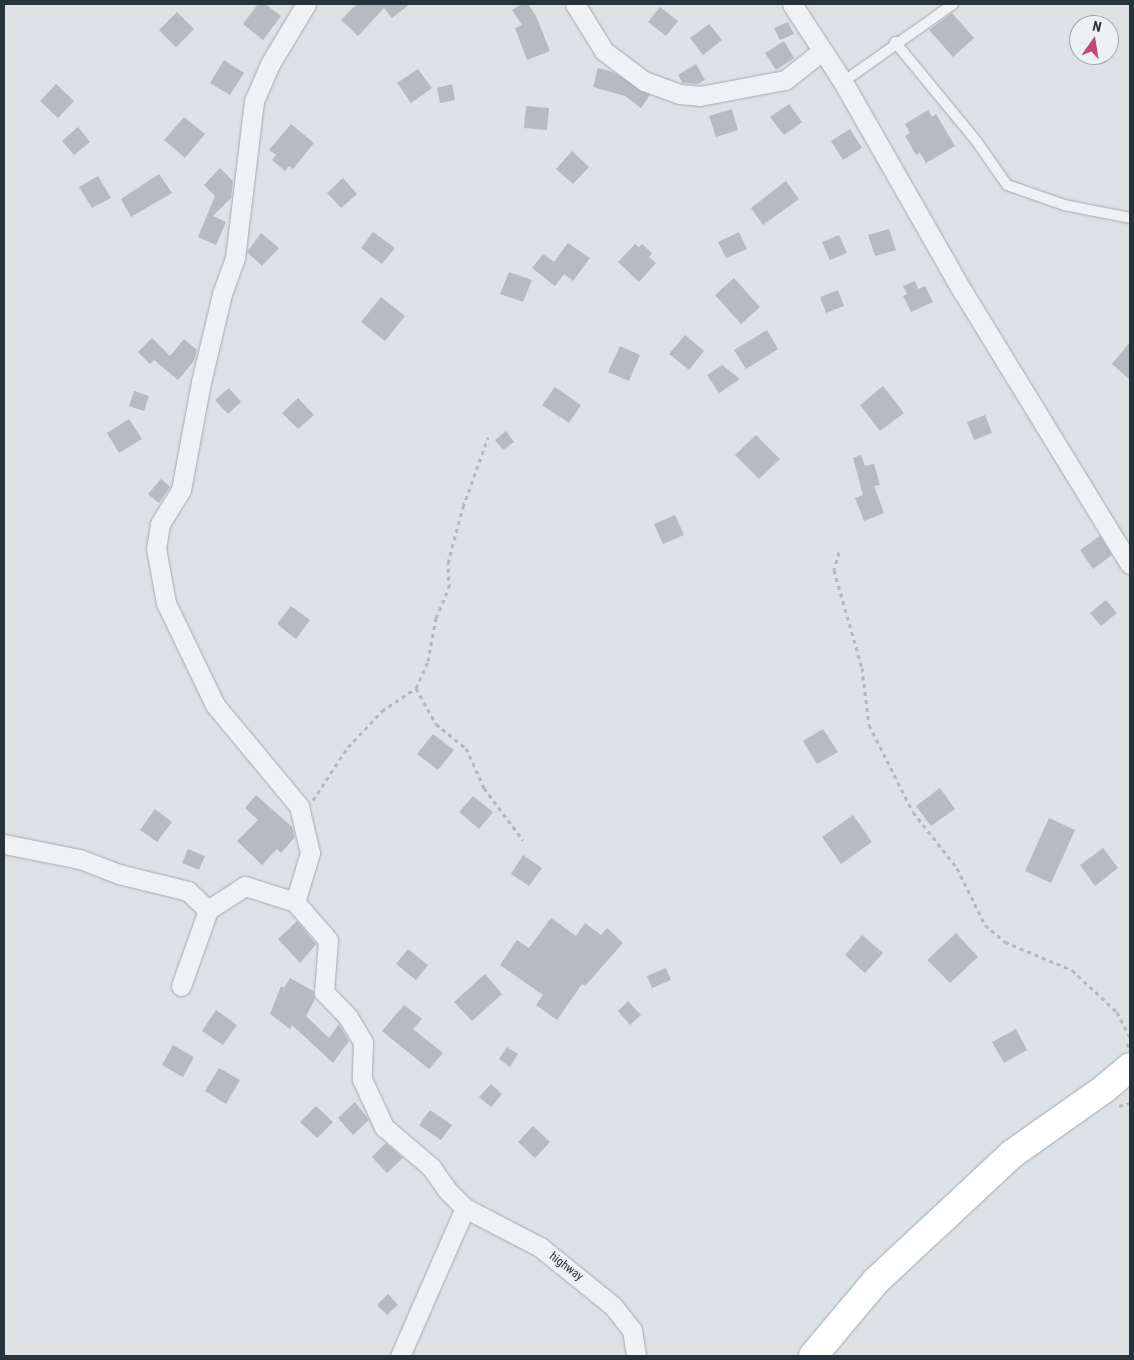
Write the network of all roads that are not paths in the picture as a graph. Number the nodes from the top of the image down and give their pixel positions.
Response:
1 (306, 4) edge
2 (575, 4) edge
3 (792, 4) edge
4 (953, 4) edge
5 (896, 42) junction
6 (822, 52) junction
7 (843, 82) junction
8 (1130, 218) edge
9 (1130, 564) edge
10 (4, 844) edge
11 (295, 902) junction
12 (208, 910) junction
13 (181, 986) dead end
14 (1130, 1067) edge
15 (465, 1208) junction
16 (400, 1356) edge
17 (636, 1356) edge
18 (813, 1356) edge

1 - 11 street
2 - 6 street
3 - 6 street
4 - 5 lane
5 - 7 lane
5 - 8 lane
6 - 7 street
7 - 9 street
10 - 12 street
11 - 12 street
11 - 15 street, highway
12 - 13 street
14 - 18 main road
15 - 16 street
15 - 17 street, highway

